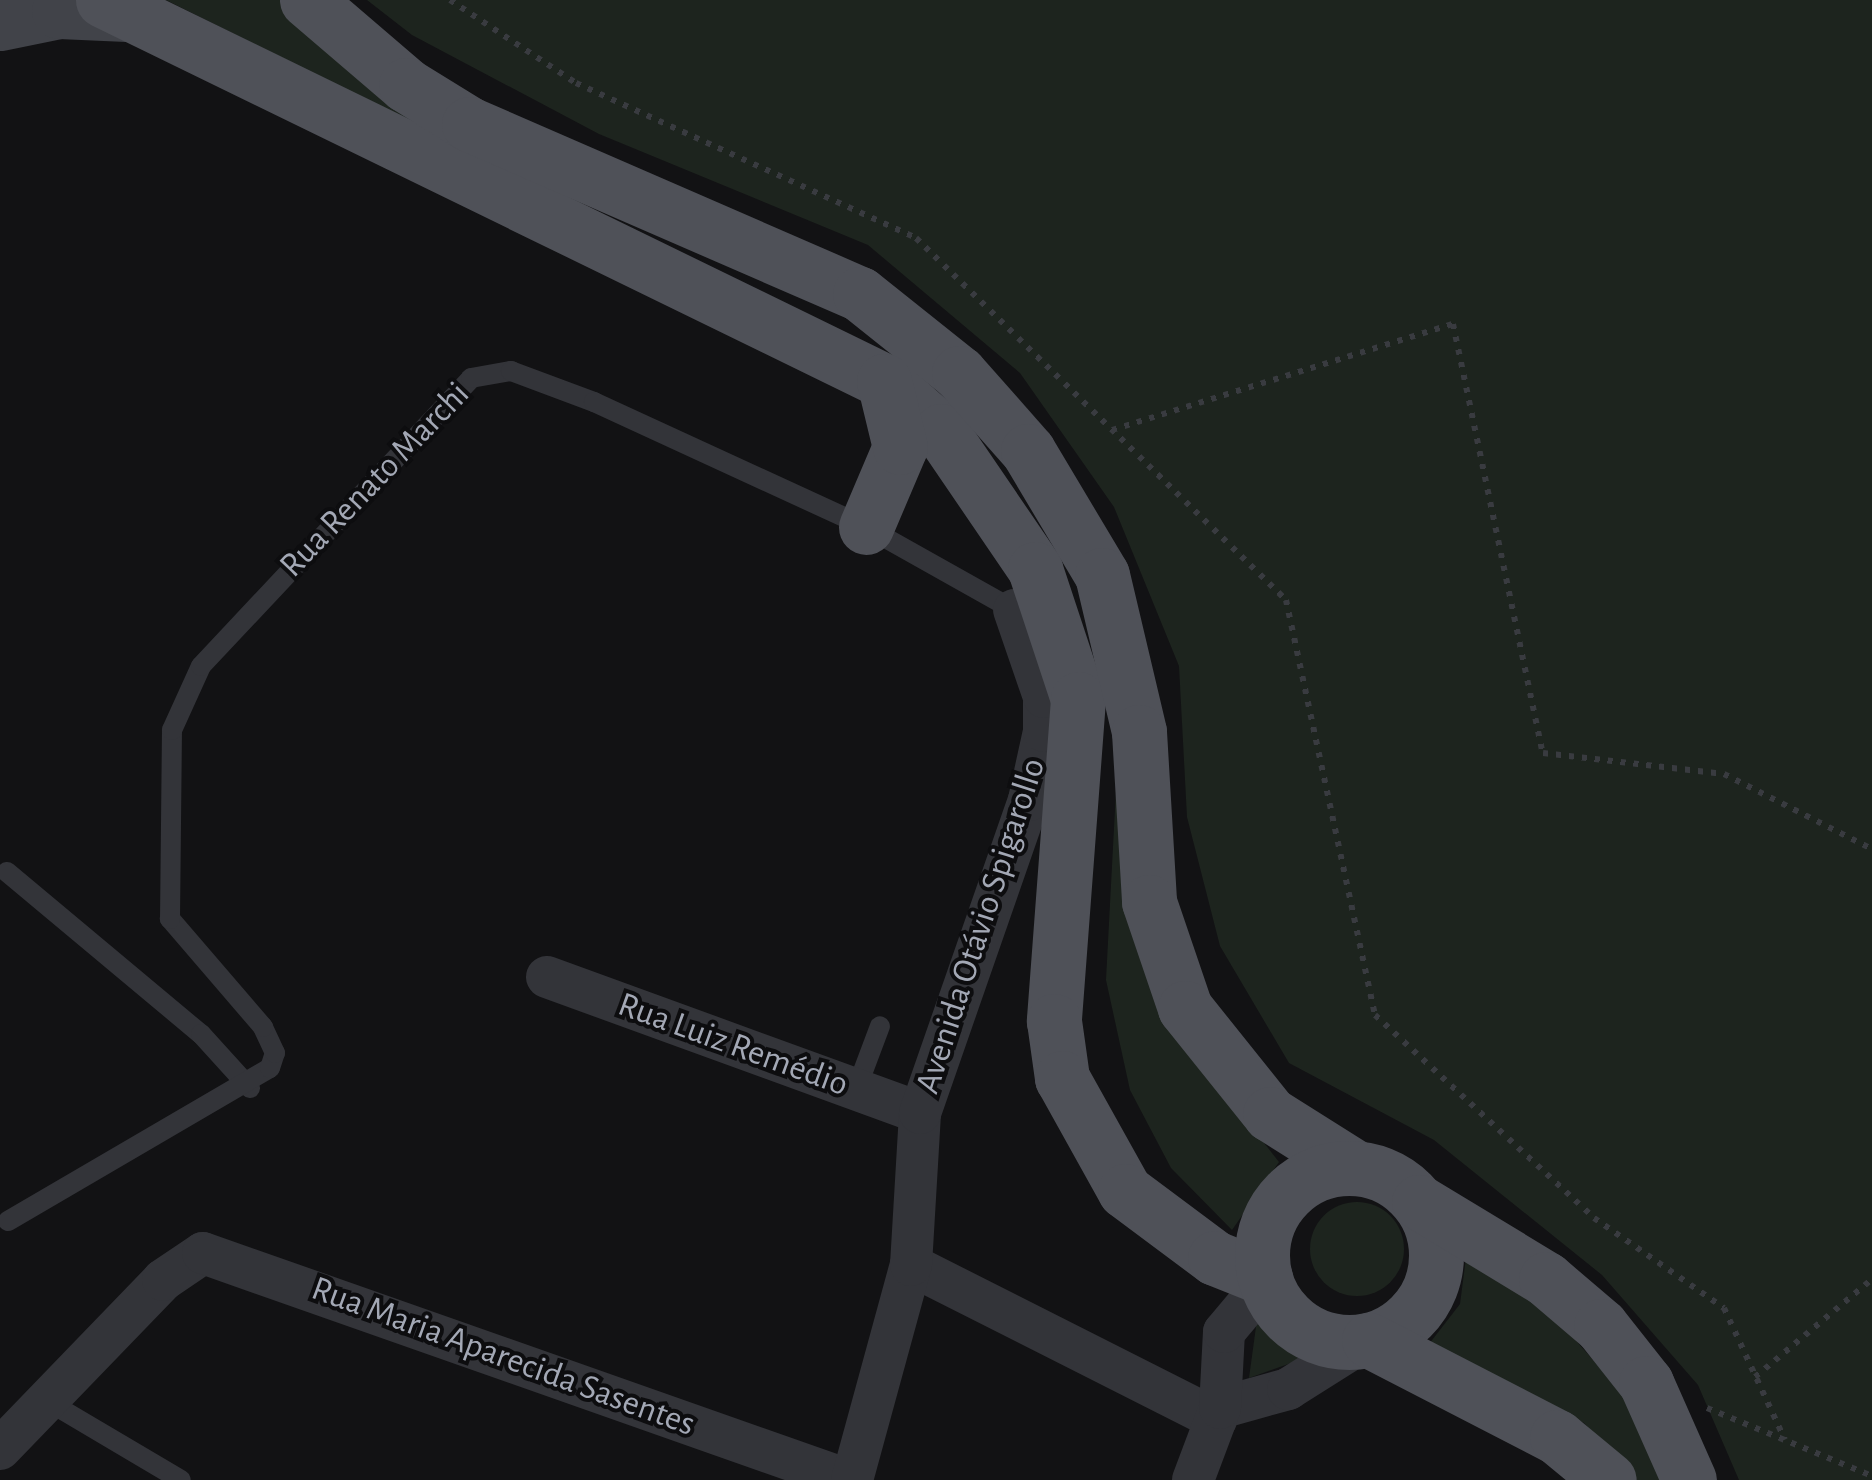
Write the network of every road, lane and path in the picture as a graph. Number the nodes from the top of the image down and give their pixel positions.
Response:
1 (307, 0) edge
2 (450, 0) edge
3 (115, 7) edge
4 (0, 23) edge
5 (884, 381) junction
6 (1112, 430) junction
7 (866, 527) junction
8 (1014, 610) junction
9 (1063, 638) junction
10 (1872, 849) edge
11 (7, 872) dead end
12 (547, 977) dead end
13 (880, 1026) dead end
14 (250, 1088) junction
15 (856, 1090) junction
16 (920, 1113) junction
17 (1354, 1168) junction
18 (1418, 1202) junction
19 (8, 1221) dead end
20 (911, 1264) junction
21 (1872, 1279) edge
22 (1265, 1280) junction
23 (1366, 1341) junction
24 (1756, 1377) junction
25 (1646, 1383) junction
26 (49, 1402) junction
27 (1218, 1413) junction
28 (1785, 1440) junction
29 (0, 1449) edge
30 (1872, 1476) edge
31 (181, 1480) edge
32 (850, 1480) edge
33 (1193, 1480) edge
34 (1609, 1480) edge
35 (1689, 1480) edge

1 - 17 main road
2 - 6 path
3 - 4 main road
3 - 5 main road
5 - 7 main road
5 - 9 main road
6 - 10 path
6 - 24 path
7 - 8 lane, Rua Renato Marchi
7 - 14 lane, Rua Renato Marchi
8 - 9 street
8 - 16 street, Avenida Otávio Spigarollo
9 - 22 main road
11 - 14 lane
12 - 15 street, Rua Luiz Remédio
13 - 15 lane
14 - 19 lane
15 - 16 street, Rua Luiz Remédio
16 - 20 street, Avenida Otávio Spigarollo
17 - 18 main road
17 - 22 main road
18 - 23 main road
18 - 25 main road
20 - 27 street
20 - 32 street, Avenida Otávio Spigarollo
21 - 24 path
22 - 23 main road
22 - 27 street
23 - 27 street
23 - 34 main road
24 - 28 path
25 - 28 path
25 - 35 main road
26 - 29 street, Rua Maria Aparecida Sasentes
26 - 31 lane
26 - 32 street, Rua Maria Aparecida Sasentes
27 - 33 street
28 - 30 path

